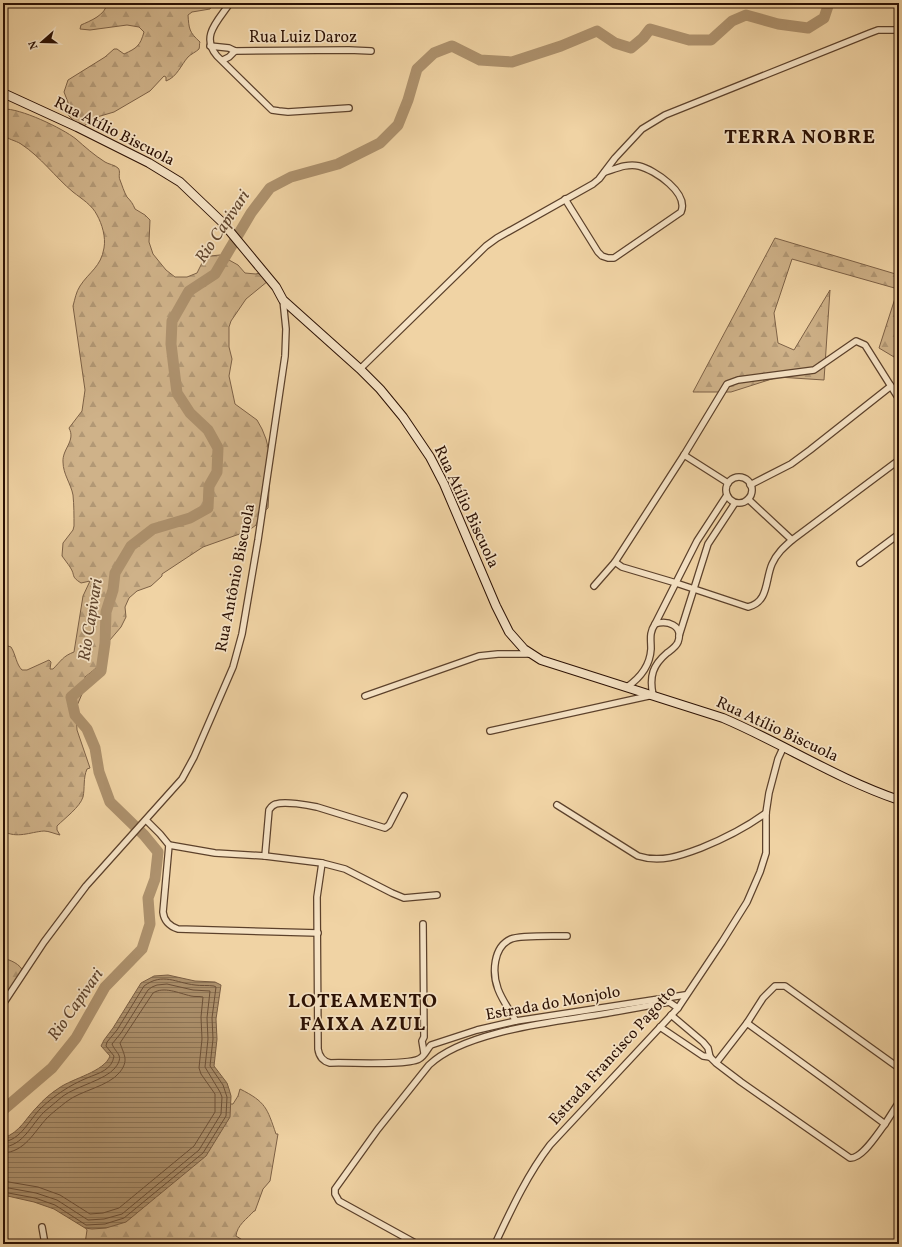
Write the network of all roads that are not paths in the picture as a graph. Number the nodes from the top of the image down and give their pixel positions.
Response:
1 (230, 3) edge
2 (898, 30) dead end
3 (210, 46) junction
4 (235, 51) junction
5 (371, 51) dead end
6 (222, 60) junction
7 (3, 94) edge
8 (350, 108) dead end
9 (605, 172) junction
10 (566, 199) junction
11 (283, 300) junction
12 (360, 369) junction
13 (891, 386) junction
14 (899, 399) edge
15 (684, 455) junction
16 (899, 460) edge
17 (728, 483) junction
18 (750, 485) junction
19 (727, 495) junction
20 (748, 499) junction
21 (735, 503) junction
22 (899, 534) edge
23 (792, 540) junction
24 (615, 562) junction
25 (860, 563) dead end
26 (676, 583) junction
27 (594, 586) dead end
28 (694, 589) junction
29 (655, 624) junction
30 (678, 640) junction
31 (530, 654) junction
32 (628, 686) junction
33 (653, 695) junction
34 (365, 696) dead end
35 (490, 731) dead end
36 (783, 748) junction
37 (404, 796) dead end
38 (899, 800) edge
39 (557, 805) dead end
40 (766, 813) junction
41 (144, 822) junction
42 (169, 845) junction
43 (265, 856) junction
44 (322, 863) junction
45 (437, 895) dead end
46 (423, 924) dead end
47 (318, 933) junction
48 (567, 936) dead end
49 (685, 995) junction
50 (3, 1004) edge
51 (678, 1008) junction
52 (671, 1015) junction
53 (516, 1021) junction
54 (746, 1024) junction
55 (660, 1027) junction
56 (424, 1037) junction
57 (428, 1049) junction
58 (710, 1057) junction
59 (716, 1063) junction
60 (899, 1068) edge
61 (899, 1102) edge
62 (884, 1124) junction
63 (42, 1227) dead end
64 (45, 1244) edge
65 (417, 1244) edge
66 (495, 1244) edge

1 - 3 street
2 - 9 street
3 - 4 street, Rua Luiz Daroz
3 - 6 street
4 - 5 street, Rua Luiz Daroz
4 - 6 street, Rua Luiz Daroz
6 - 8 street
7 - 11 street, Rua Atílio Biscuola
9 - 10 street
9 - 10 street
10 - 12 street
11 - 12 street, Rua Atílio Biscuola
11 - 41 street, Rua Antônio Biscuola
12 - 31 street, Rua Atílio Biscuola
13 - 14 street
13 - 15 street
13 - 18 street
15 - 17 street
15 - 24 street
16 - 23 street
17 - 18 street
17 - 19 street
18 - 20 street
19 - 21 street
19 - 26 street
20 - 21 street
20 - 23 street
21 - 28 street
22 - 25 street
23 - 28 street
24 - 26 street
24 - 27 street
26 - 28 street
26 - 29 street
28 - 30 street
29 - 30 street
29 - 32 street
30 - 33 street
31 - 32 street, Rua Atílio Biscuola
31 - 34 street
32 - 33 street, Rua Atílio Biscuola
33 - 35 street
33 - 36 street, Rua Atílio Biscuola
36 - 38 street, Rua Atílio Biscuola
36 - 40 street, Estrada Francisco Pagotto
37 - 43 street
39 - 40 street
40 - 49 street, Estrada Francisco Pagotto
41 - 42 street
41 - 50 street, Rua Antônio Biscuola
42 - 43 street
42 - 47 street
43 - 44 street
44 - 45 street
44 - 47 street
46 - 56 street
47 - 57 street, Estrada do Monjolo
48 - 53 street
49 - 51 street, Estrada Francisco Pagotto
49 - 53 street, Estrada do Monjolo
51 - 52 street, Estrada Francisco Pagotto
51 - 65 street
52 - 55 street, Estrada Francisco Pagotto
52 - 58 street
53 - 57 street, Estrada do Monjolo
54 - 59 street
54 - 60 street
54 - 62 street
55 - 58 street
55 - 66 street, Estrada Francisco Pagotto
56 - 57 street
56 - 57 street
58 - 59 street
59 - 62 street
61 - 62 street
63 - 64 street

